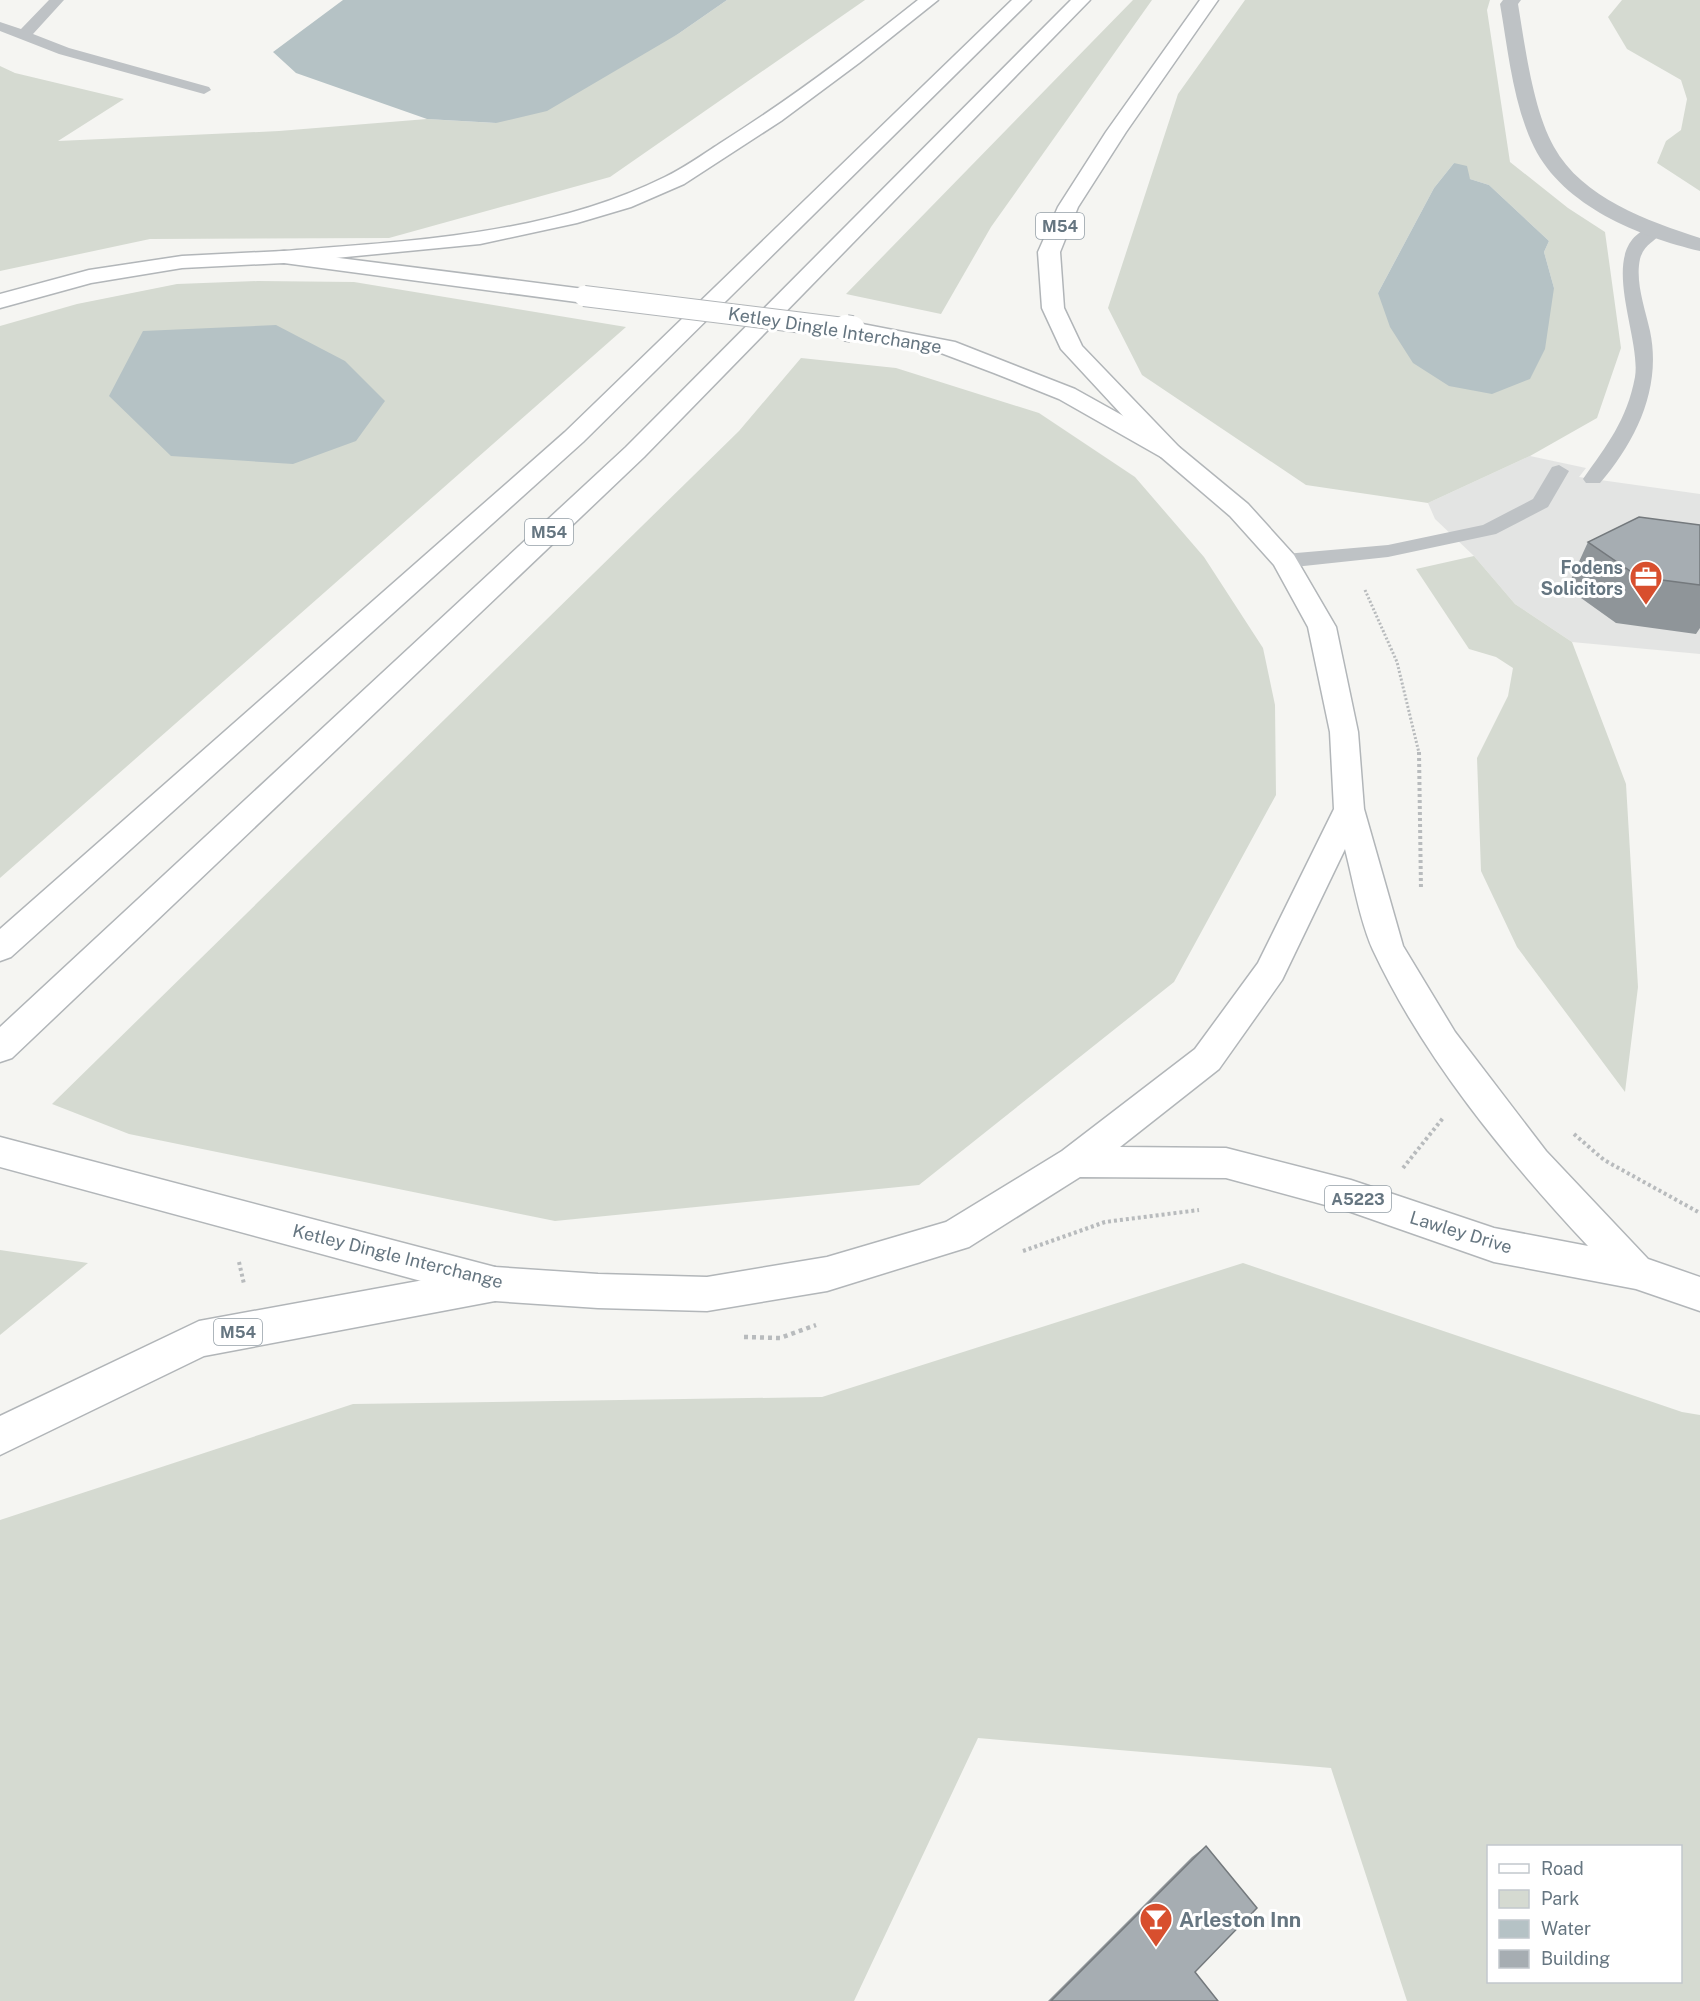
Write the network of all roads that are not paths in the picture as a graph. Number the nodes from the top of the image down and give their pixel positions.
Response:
1 (57, 0) edge
2 (929, 0) edge
3 (1022, 0) edge
4 (1081, 0) edge
5 (1209, 0) edge
6 (1512, 0) edge
7 (0, 26) edge
8 (24, 35) junction
9 (204, 90) dead end
10 (1655, 231) junction
11 (1700, 245) edge
12 (284, 257) junction
13 (0, 301) edge
14 (1170, 452) junction
15 (1559, 471) dead end
16 (1593, 479) dead end
17 (1285, 561) junction
18 (1348, 809) junction
19 (0, 948) edge
20 (0, 1048) edge
21 (0, 1152) edge
22 (1075, 1162) junction
23 (1636, 1272) junction
24 (495, 1284) junction
25 (1700, 1294) edge
26 (0, 1436) edge

1 - 8 lane
2 - 12 main road
3 - 19 main road
4 - 20 main road, M54
5 - 14 main road, M54
6 - 10 street
7 - 8 lane
8 - 9 lane
10 - 11 street
10 - 16 lane
12 - 13 main road, Ketley Dingle Interchange
12 - 14 main road, Ketley Dingle Interchange, bridge
14 - 17 main road, Ketley Dingle Interchange
15 - 17 lane
17 - 18 main road, Ketley Dingle Interchange
18 - 22 main road, Ketley Dingle Interchange
18 - 23 main road, Lawley Drive / A5223
21 - 24 main road, Ketley Dingle Interchange
22 - 23 main road, Lawley Drive / A5223
22 - 24 main road, Ketley Dingle Interchange
23 - 25 main road, Lawley Drive / A5223
24 - 26 main road, M54

